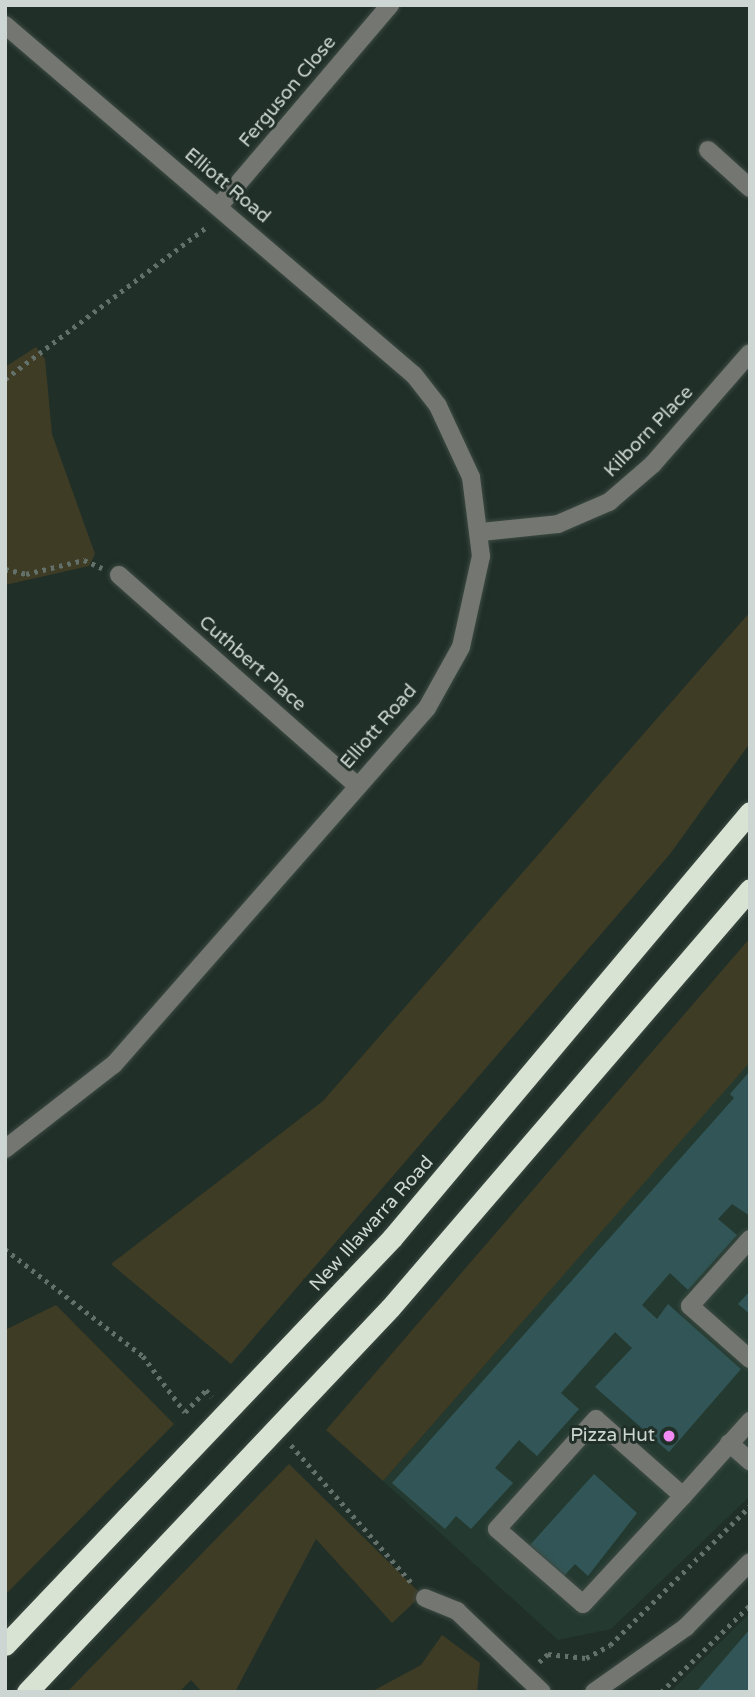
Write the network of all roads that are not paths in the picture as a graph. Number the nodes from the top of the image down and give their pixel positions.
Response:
1 (390, 5) edge
2 (5, 25) edge
3 (708, 150) dead end
4 (750, 188) edge
5 (222, 209) junction
6 (750, 353) edge
7 (481, 532) junction
8 (119, 575) road end
9 (356, 785) junction
10 (750, 813) edge
11 (750, 889) edge
12 (5, 1149) edge
13 (750, 1238) edge
14 (750, 1359) edge
15 (750, 1421) edge
16 (729, 1443) junction
17 (750, 1461) edge
18 (683, 1496) junction
19 (750, 1562) edge
20 (425, 1598) dead end
21 (5, 1645) edge
22 (27, 1692) edge
23 (542, 1692) edge
24 (594, 1692) edge

1 - 5 street, Ferguson Close
2 - 5 street, Elliott Road
3 - 4 street
5 - 7 street, Elliott Road
6 - 7 street, Kilborn Place
7 - 9 street, Elliott Road
8 - 9 street, Cuthbert Place
9 - 12 street, Elliott Road
10 - 21 highway, New Illawarra Road
11 - 22 highway
13 - 14 street
15 - 16 street
16 - 17 street
16 - 18 street
18 - 18 street
19 - 24 street
20 - 23 street

